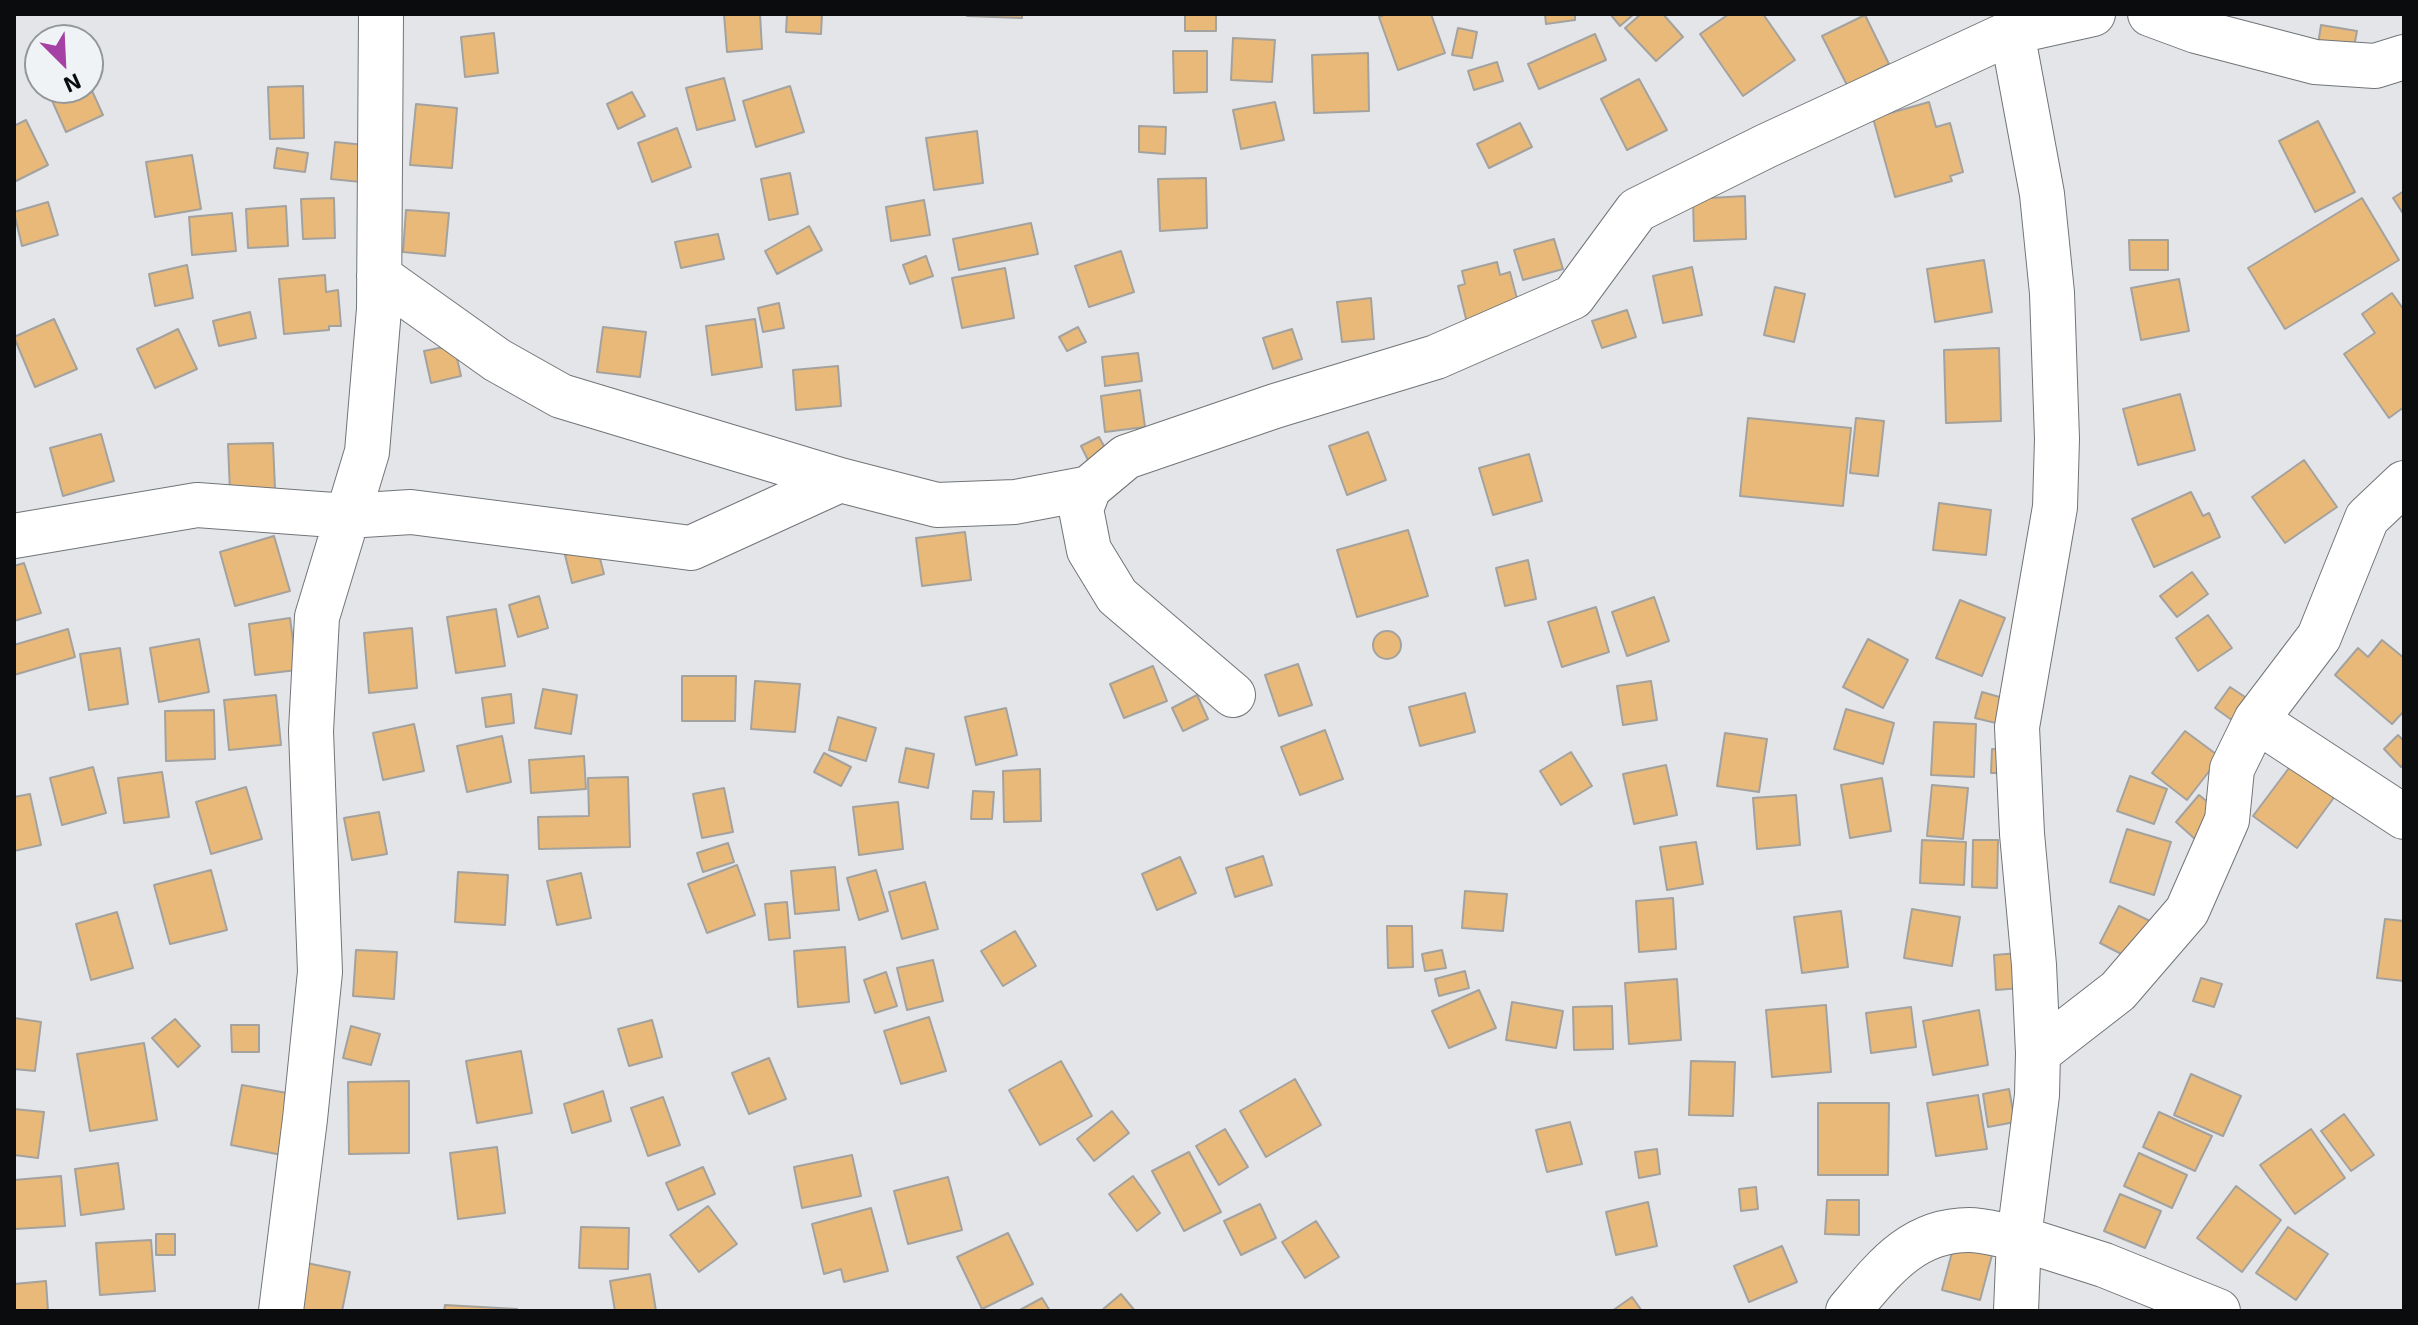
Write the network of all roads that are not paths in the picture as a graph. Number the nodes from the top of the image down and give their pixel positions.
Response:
1 (381, 14) edge
2 (2093, 14) edge
3 (2150, 14) edge
4 (2016, 23) edge
5 (2404, 57) edge
6 (379, 276) junction
7 (840, 480) junction
8 (2404, 483) edge
9 (1089, 488) junction
10 (347, 516) junction
11 (14, 536) edge
12 (1233, 695) dead end
13 (2256, 720) junction
14 (2404, 817) edge
15 (2038, 1053) junction
16 (2019, 1238) junction
17 (281, 1311) edge
18 (1848, 1311) edge
19 (2016, 1311) edge
20 (2218, 1311) edge

1 - 6 street
2 - 4 street
3 - 5 street
4 - 9 street
4 - 15 street
6 - 7 street
6 - 10 street
7 - 9 street
7 - 10 street
8 - 13 street
9 - 12 street
10 - 11 street
10 - 17 street
13 - 14 street
13 - 15 street
15 - 16 street
16 - 18 street
16 - 19 street
16 - 20 street

